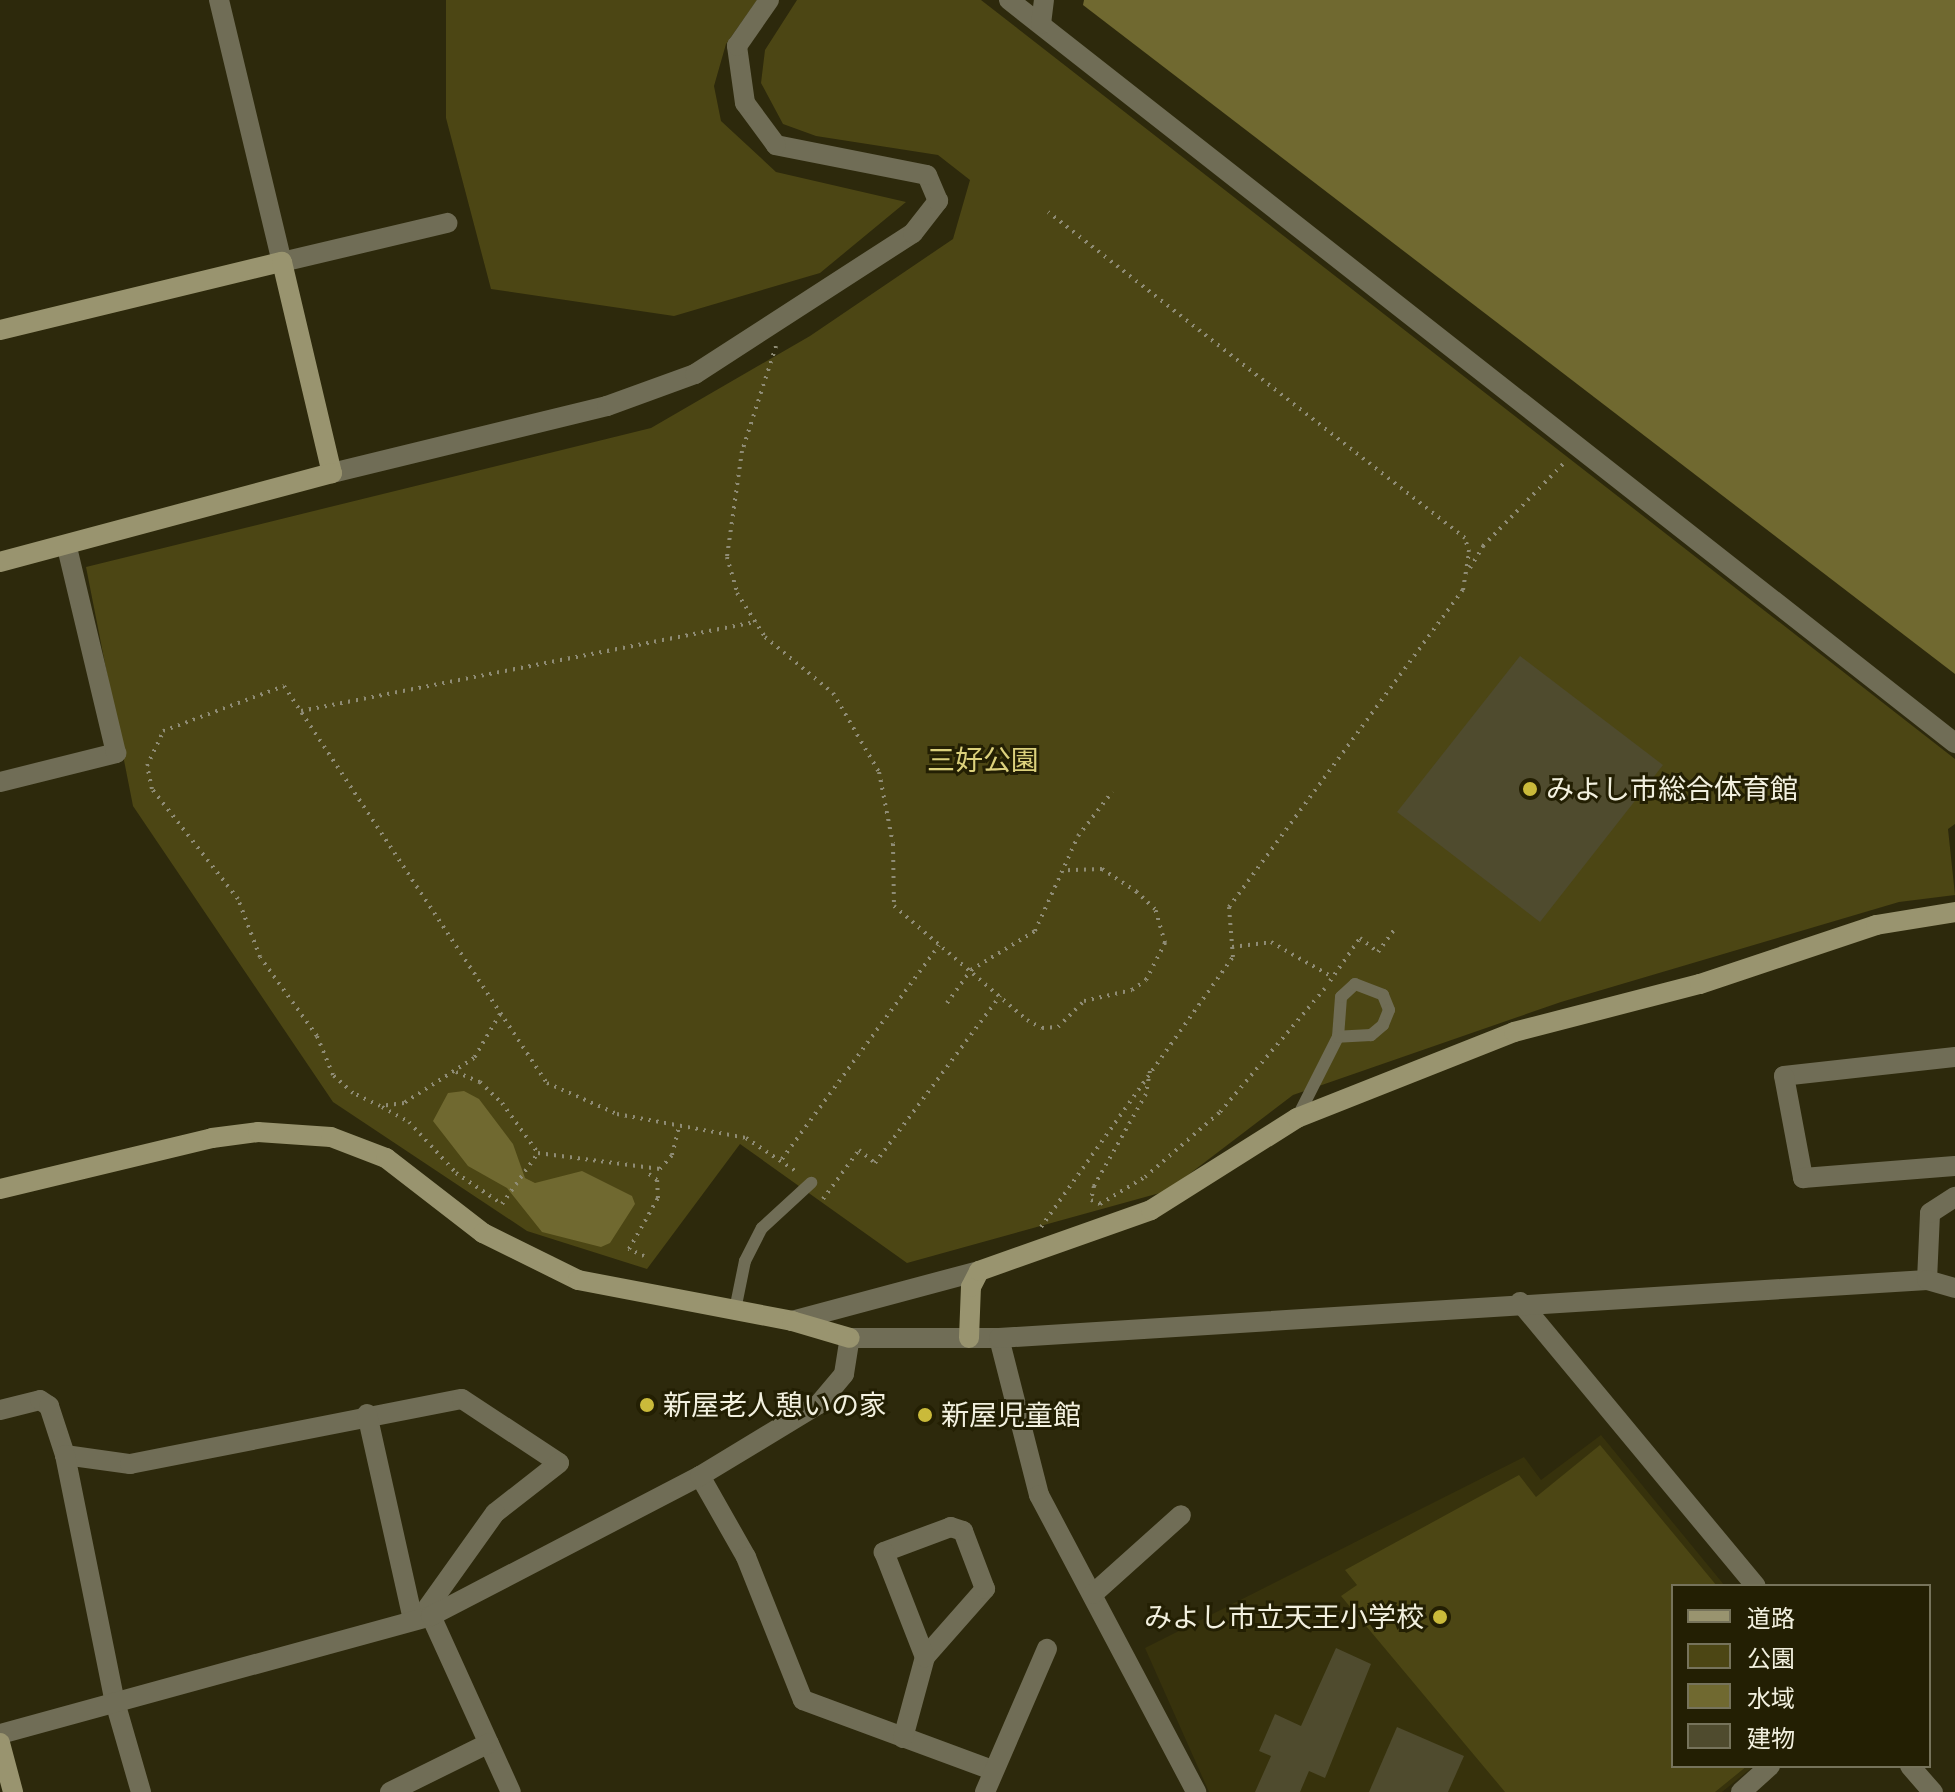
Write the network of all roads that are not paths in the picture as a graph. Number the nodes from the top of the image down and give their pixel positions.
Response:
1 (219, 0) edge
2 (769, 0) edge
3 (1009, 0) edge
4 (1044, 0) edge
5 (1041, 24) junction
6 (447, 223) dead end
7 (282, 262) junction
8 (0, 330) edge
9 (332, 473) junction
10 (67, 548) junction
11 (0, 562) edge
12 (1955, 743) edge
13 (0, 782) edge
14 (1955, 912) edge
15 (1338, 1037) junction
16 (1955, 1057) edge
17 (1297, 1118) junction
18 (1955, 1166) edge
19 (811, 1183) road end
20 (0, 1189) edge
21 (1955, 1197) edge
22 (979, 1271) junction
23 (1927, 1280) junction
24 (1955, 1288) edge
25 (1520, 1302) junction
26 (735, 1310) junction
27 (792, 1321) junction
28 (850, 1338) junction
29 (969, 1338) junction
30 (999, 1338) junction
31 (0, 1410) edge
32 (367, 1414) junction
33 (65, 1455) junction
34 (700, 1476) junction
35 (1181, 1515) dead end
36 (1754, 1584) edge
37 (1093, 1594) junction
38 (421, 1618) junction
39 (1047, 1649) dead end
40 (925, 1657) junction
41 (115, 1702) junction
42 (0, 1734) edge
43 (903, 1738) junction
44 (0, 1743) edge
45 (489, 1743) junction
46 (1768, 1768) edge
47 (1912, 1768) edge
48 (992, 1770) junction
49 (13, 1792) edge
50 (141, 1792) edge
51 (390, 1792) edge
52 (511, 1792) edge
53 (985, 1792) edge
54 (1196, 1792) edge
55 (1741, 1792) edge
56 (1933, 1792) edge

1 - 7 street
2 - 9 street
3 - 5 street
4 - 5 street
5 - 12 street
6 - 7 street
7 - 8 street
7 - 9 street
9 - 10 street
10 - 11 street
10 - 13 street
14 - 17 street
15 - 15 lane
15 - 17 lane
16 - 18 street
17 - 22 street
19 - 26 lane
20 - 26 street
21 - 23 street
22 - 27 street
22 - 29 street
23 - 24 street
23 - 25 street
25 - 30 street
25 - 36 street
26 - 27 street
27 - 28 street
28 - 29 street
28 - 34 street
29 - 30 street
30 - 37 street
31 - 33 street
32 - 33 street
32 - 38 street
32 - 38 street
33 - 41 street
34 - 38 street
34 - 43 street
35 - 37 street
37 - 54 street
38 - 41 street
38 - 45 street
39 - 48 street
40 - 40 street
40 - 43 street
41 - 42 street
41 - 50 street
43 - 48 street
44 - 49 street
45 - 51 street
45 - 52 street
46 - 55 street
47 - 56 street
48 - 53 street

